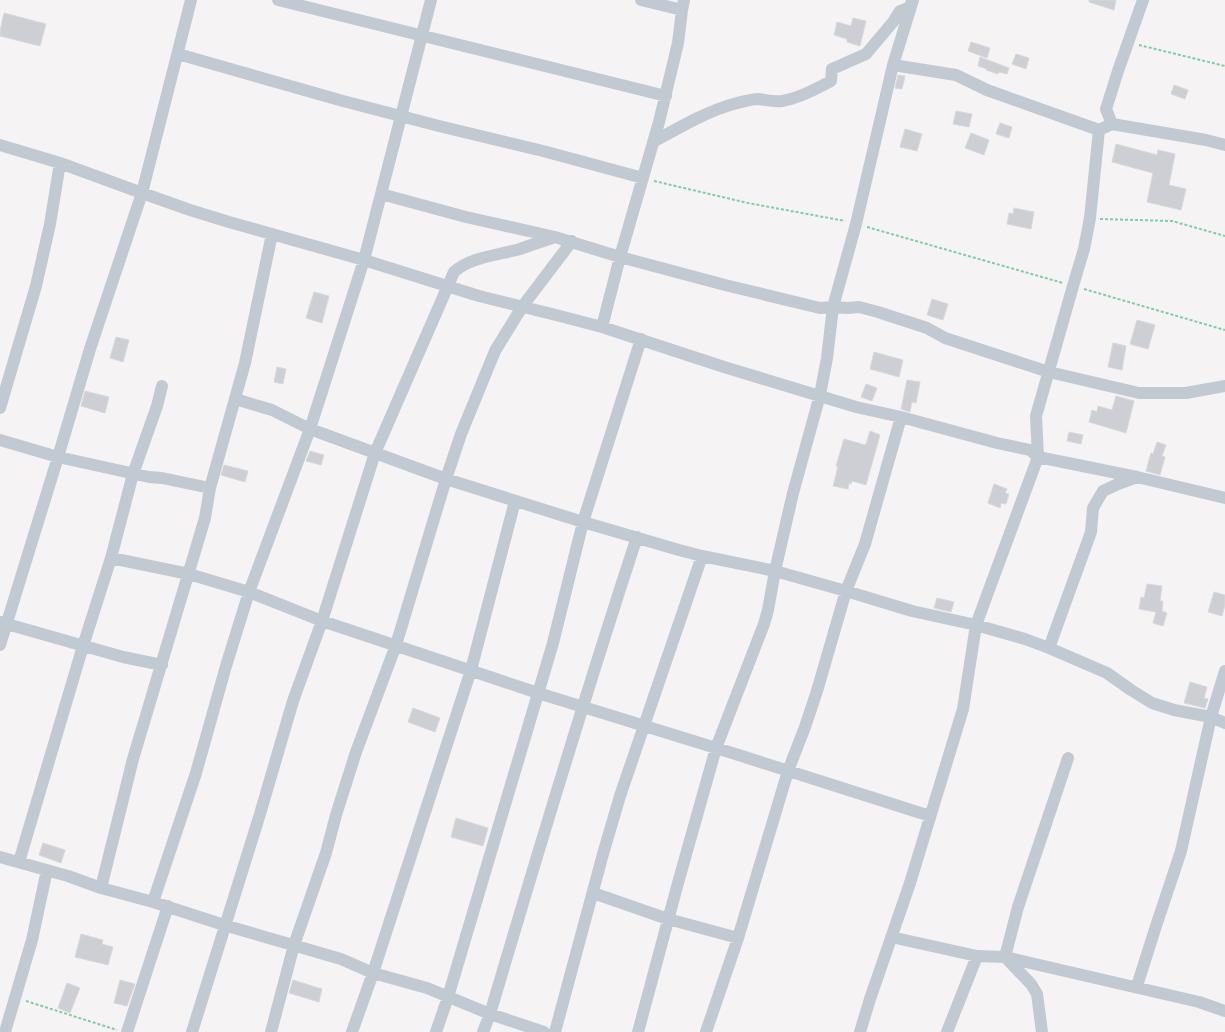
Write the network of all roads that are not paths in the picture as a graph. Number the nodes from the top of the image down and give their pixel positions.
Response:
1 (191, 0) edge
2 (278, 0) edge
3 (431, 0) edge
4 (641, 0) edge
5 (913, 0) edge
6 (1143, 0) edge
7 (683, 5) edge
8 (421, 36) junction
9 (178, 54) junction
10 (893, 65) junction
11 (666, 96) junction
12 (400, 116) junction
13 (1112, 124) junction
14 (1099, 130) junction
15 (653, 142) junction
16 (1225, 144) edge
17 (0, 145) edge
18 (60, 163) junction
19 (643, 178) junction
20 (142, 193) junction
21 (381, 194) junction
22 (272, 234) junction
23 (555, 237) junction
24 (572, 241) junction
25 (620, 257) junction
26 (364, 260) junction
27 (447, 287) junction
28 (522, 307) junction
29 (833, 307) junction
30 (602, 327) junction
31 (641, 340) junction
32 (1049, 372) junction
33 (162, 386) dead end
34 (1225, 386) edge
35 (820, 395) junction
36 (235, 399) junction
37 (0, 408) edge
38 (901, 417) junction
39 (310, 429) junction
40 (0, 440) edge
41 (375, 453) junction
42 (58, 457) junction
43 (1038, 457) junction
44 (132, 474) junction
45 (1137, 477) junction
46 (446, 479) junction
47 (210, 488) junction
48 (1225, 498) edge
49 (515, 501) junction
50 (583, 522) junction
51 (637, 537) junction
52 (702, 556) junction
53 (111, 558) junction
54 (775, 572) junction
55 (189, 574) junction
56 (846, 591) junction
57 (249, 592) junction
58 (322, 621) junction
59 (3, 623) edge
60 (976, 624) junction
61 (0, 645) edge
62 (396, 645) junction
63 (83, 646) junction
64 (1049, 648) junction
65 (162, 665) junction
66 (471, 670) junction
67 (1225, 671) edge
68 (538, 693) junction
69 (584, 707) junction
70 (1211, 717) junction
71 (1225, 723) edge
72 (645, 726) junction
73 (716, 748) junction
74 (1068, 758) dead end
75 (788, 771) junction
76 (930, 816) junction
77 (0, 857) edge
78 (19, 862) junction
79 (47, 870) junction
80 (101, 888) junction
81 (592, 893) junction
82 (153, 902) junction
83 (168, 906) junction
84 (668, 919) junction
85 (224, 925) junction
86 (891, 937) junction
87 (738, 938) junction
88 (294, 945) junction
89 (976, 956) junction
90 (1005, 957) junction
91 (373, 972) junction
92 (1137, 986) junction
93 (448, 997) junction
94 (1225, 1011) edge
95 (490, 1014) junction
96 (5, 1032) edge
97 (127, 1032) edge
98 (192, 1032) edge
99 (272, 1032) edge
100 (352, 1032) edge
101 (436, 1032) edge
102 (483, 1032) edge
103 (544, 1032) edge
104 (555, 1032) edge
105 (638, 1032) edge
106 (706, 1032) edge
107 (860, 1032) edge
108 (947, 1032) edge
109 (1042, 1032) edge

1 - 9 street
2 - 8 street
3 - 8 street
4 - 7 street
5 - 10 street
5 - 15 street
6 - 13 street
7 - 11 street
8 - 11 street
8 - 12 street
9 - 12 street
9 - 20 street
10 - 14 street
10 - 29 street
11 - 15 street
12 - 19 street
12 - 21 street
13 - 14 street
13 - 16 street
14 - 32 street
15 - 19 street
17 - 18 street
18 - 20 street
18 - 37 street
19 - 25 street
20 - 22 street
20 - 42 street
21 - 23 street
21 - 26 street
22 - 26 street
22 - 36 street
23 - 24 street
23 - 27 street
24 - 25 street
24 - 28 street
25 - 29 street
25 - 30 street
26 - 27 street
26 - 39 street
27 - 28 street
27 - 41 street
28 - 30 street
28 - 46 street
29 - 32 street
29 - 35 street
30 - 31 street
31 - 35 street
31 - 50 street
32 - 34 street
32 - 43 street
33 - 44 street
35 - 38 street
35 - 54 street
36 - 39 street
36 - 47 street
38 - 43 street
38 - 56 street
39 - 41 street
39 - 57 street
40 - 42 street
41 - 46 street
41 - 58 street
42 - 44 street
42 - 59 street
43 - 45 street
43 - 60 street
44 - 47 street
44 - 53 street
45 - 48 street
45 - 64 street
46 - 49 street
46 - 62 street
47 - 55 street
49 - 50 street
49 - 66 street
50 - 51 street
50 - 68 street
51 - 52 street
51 - 69 street
52 - 54 street
52 - 72 street
53 - 55 street
53 - 63 street
54 - 56 street
54 - 73 street
55 - 57 street
55 - 65 street
56 - 60 street
56 - 75 street
57 - 58 street
57 - 82 street
58 - 62 street
58 - 85 street
59 - 61 street
59 - 63 street
60 - 64 street
60 - 76 street
62 - 66 street
62 - 88 street
63 - 65 street
63 - 78 street
64 - 70 street
65 - 80 street
66 - 68 street
66 - 91 street
67 - 70 street
68 - 69 street
68 - 93 street
69 - 72 street
69 - 95 street
70 - 71 street
70 - 92 street
72 - 73 street
72 - 81 street
73 - 75 street
73 - 84 street
74 - 90 street
75 - 76 street
75 - 87 street
76 - 86 street
77 - 78 street
78 - 79 street
79 - 80 street
79 - 96 street
80 - 82 street
81 - 84 street
81 - 104 street
82 - 83 street
83 - 85 street
83 - 97 street
84 - 87 street
84 - 105 street
85 - 88 street
85 - 98 street
86 - 89 street
86 - 107 street
87 - 106 street
88 - 91 street
88 - 99 street
89 - 90 street
89 - 108 street
90 - 92 street
90 - 109 street
91 - 93 street
91 - 100 street
92 - 94 street
93 - 95 street
93 - 101 street
95 - 102 street
95 - 103 street

